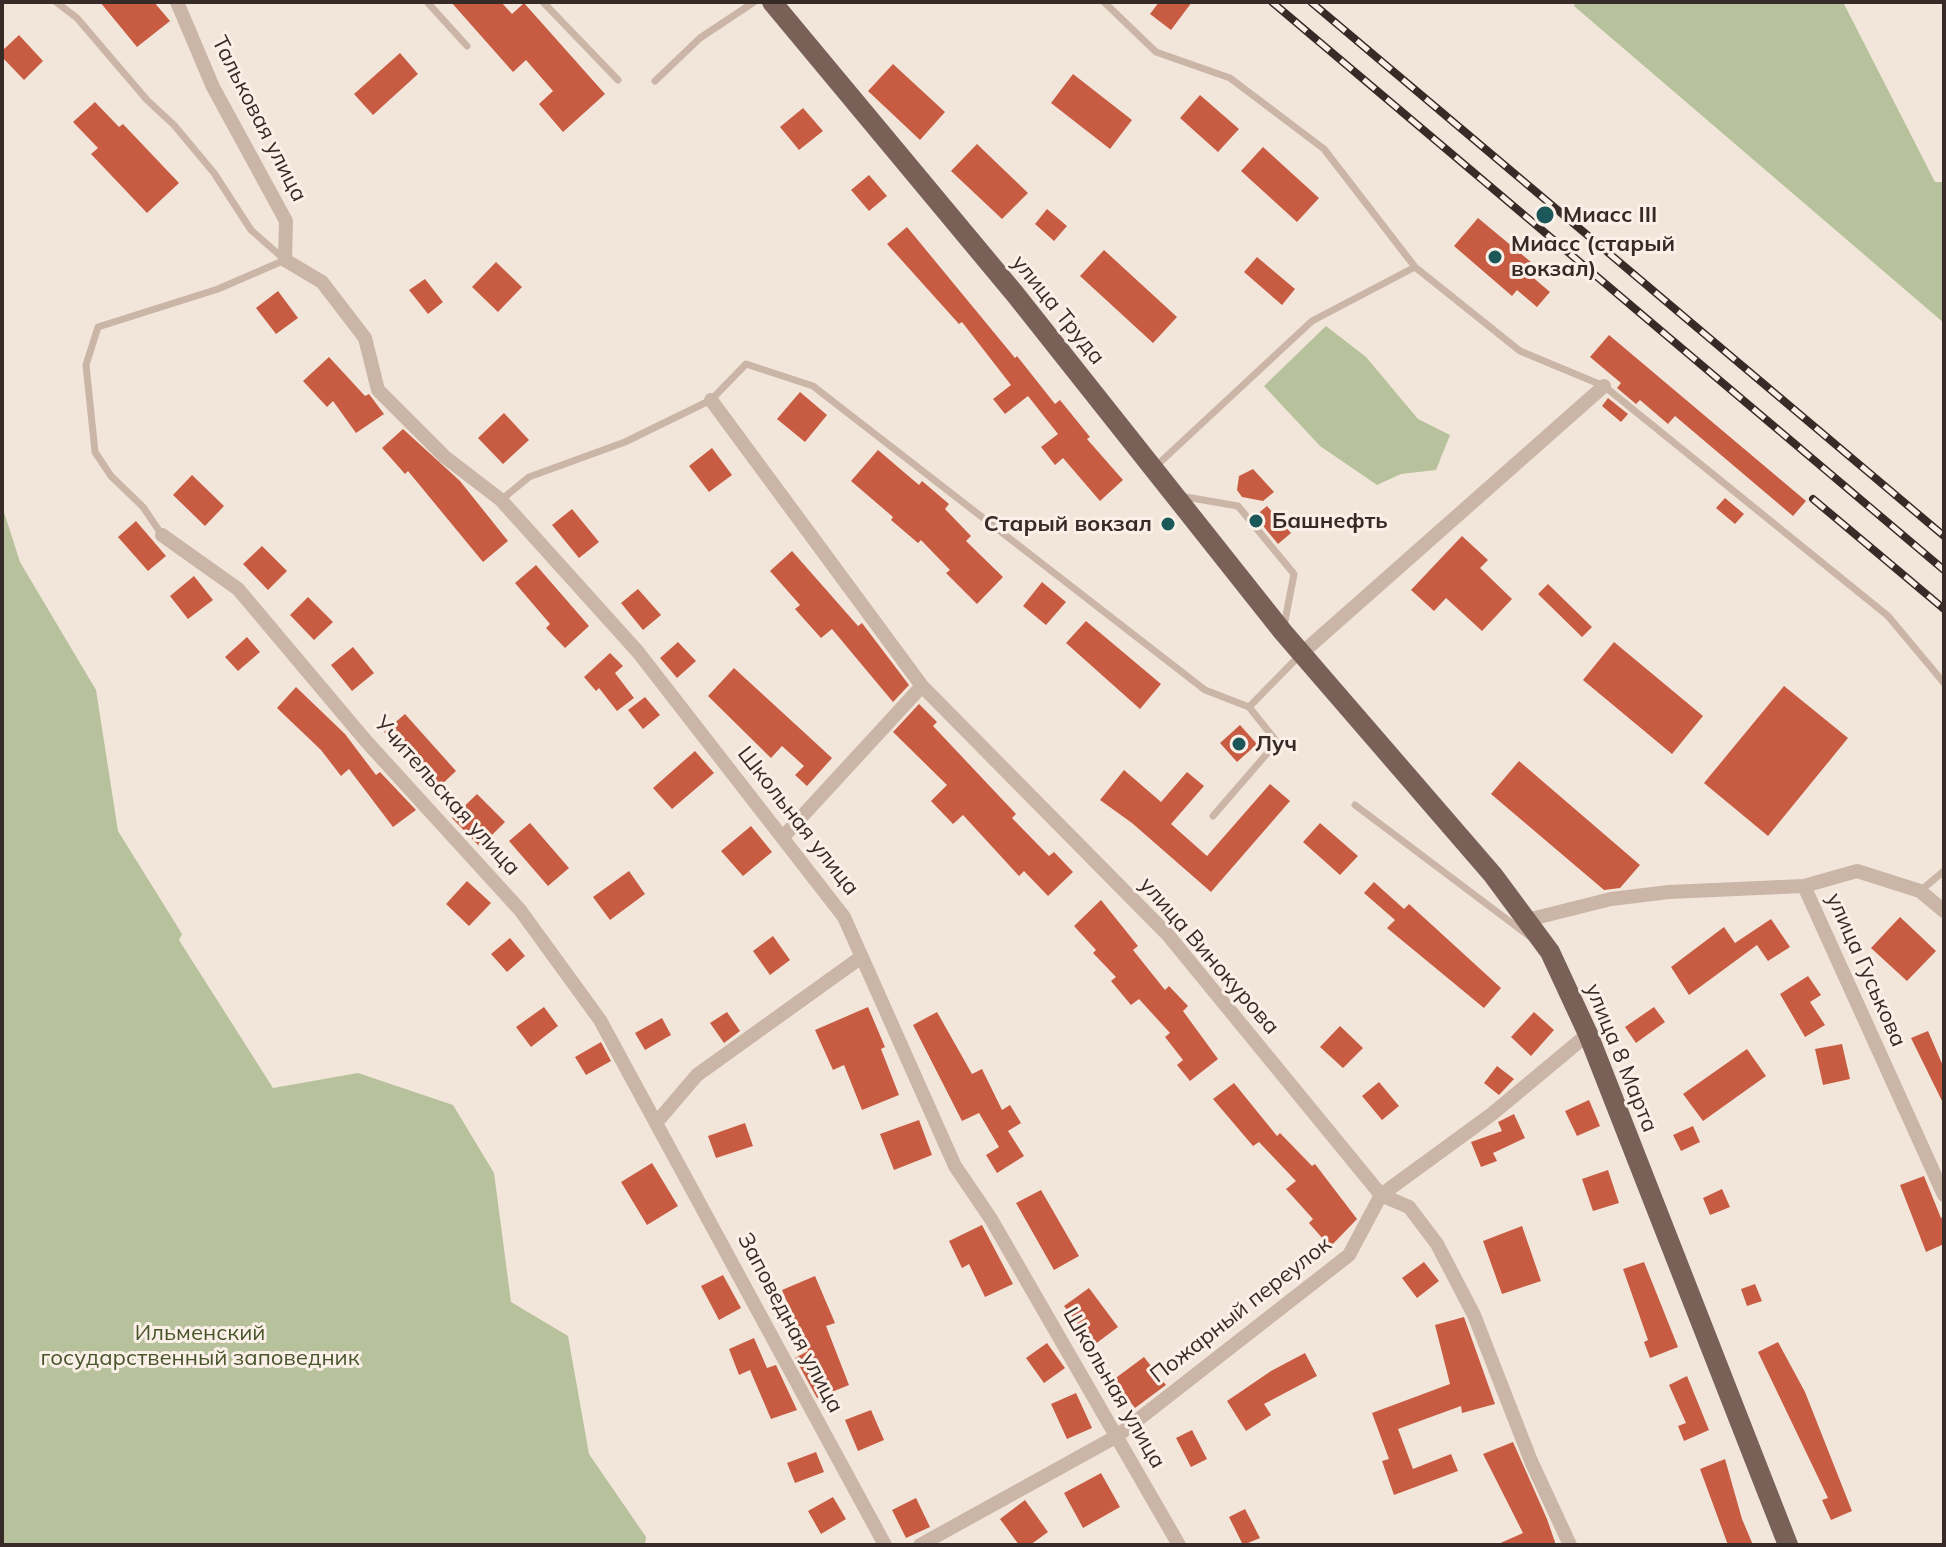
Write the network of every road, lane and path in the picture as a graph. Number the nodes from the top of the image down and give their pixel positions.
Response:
1 (56, 2) edge
2 (177, 2) edge
3 (427, 2) edge
4 (543, 2) edge
5 (754, 2) edge
6 (772, 2) edge
7 (1104, 2) edge
8 (467, 46) dead end
9 (618, 80) dead end
10 (655, 81) dead end
11 (285, 260) junction
12 (1415, 267) junction
13 (1604, 386) junction
14 (711, 400) junction
15 (1153, 468) junction
16 (1175, 495) junction
17 (501, 500) junction
18 (162, 535) joint
19 (1283, 632) junction
20 (1302, 653) junction
21 (1944, 683) edge
22 (922, 686) junction
23 (1249, 707) junction
24 (1355, 805) dead end
25 (1213, 816) dead end
26 (783, 837) junction
27 (1944, 871) edge
28 (1804, 886) junction
29 (1920, 891) junction
30 (1944, 911) edge
31 (1527, 920) junction
32 (1550, 952) junction
33 (860, 958) junction
34 (1588, 1034) junction
35 (656, 1123) junction
36 (1381, 1195) junction
37 (1944, 1195) edge
38 (1117, 1436) junction
39 (885, 1545) edge
40 (920, 1545) edge
41 (1179, 1545) edge
42 (1570, 1545) edge
43 (1788, 1545) edge

1 - 11 lane
2 - 11 street, Тальковая улица
3 - 8 lane
4 - 9 lane
5 - 10 lane
6 - 15 main road, улица Труда
7 - 12 lane
11 - 17 street, Школьная улица
11 - 18 lane
12 - 13 lane
12 - 15 lane
13 - 20 street
13 - 21 lane
14 - 17 lane
14 - 22 street, улица Винокурова
14 - 23 lane
15 - 16 main road, улица Труда
16 - 19 main road, улица Труда
16 - 19 lane
17 - 26 street, Школьная улица
18 - 35 street, Учительская улица
19 - 20 main road, улица Труда
20 - 23 lane
20 - 31 main road, улица 8 Марта
22 - 26 street
22 - 36 street, улица Винокурова
23 - 25 lane
24 - 32 lane
26 - 33 street, Школьная улица
27 - 29 lane
28 - 29 street
28 - 31 street, улица Гуськова
28 - 37 street, улица Гуськова
29 - 30 street
31 - 32 main road, улица 8 Марта
32 - 34 main road, улица 8 Марта
33 - 35 street
33 - 38 street, Школьная улица
34 - 36 street, Пожарный переулок
34 - 43 main road, улица 8 Марта
35 - 39 street, Заповедная улица
36 - 38 street, Пожарный переулок
36 - 42 street, улица Винокурова
38 - 40 street, Пожарный переулок
38 - 41 street, Школьная улица

